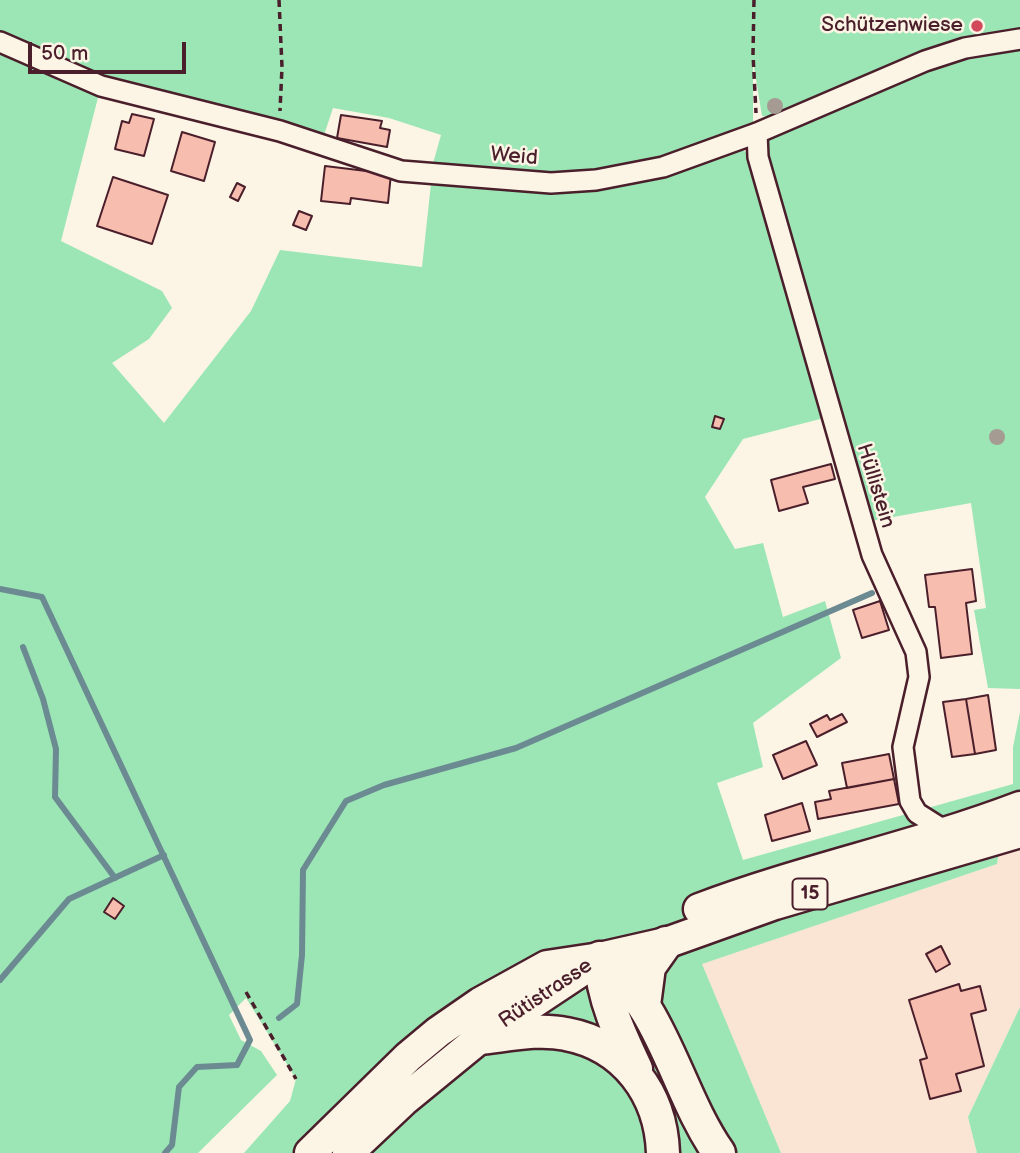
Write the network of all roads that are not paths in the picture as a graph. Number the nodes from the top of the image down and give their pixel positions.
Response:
1 (1020, 39) edge
2 (0, 41) edge
3 (757, 133) junction
4 (1020, 807) edge
5 (947, 832) junction
6 (1020, 832) edge
7 (666, 943) junction
8 (600, 958) junction
9 (644, 1005) junction
10 (480, 1038) junction
11 (645, 1086) junction
12 (310, 1153) edge
13 (348, 1153) edge
14 (663, 1153) edge
15 (719, 1153) edge

1 - 3 street, Weid
2 - 3 street, Weid
3 - 5 street, Hüllistein
4 - 5 main road, 15
5 - 8 main road, 15
6 - 7 main road, 15
7 - 8 main road, 15
7 - 9 highway
8 - 9 highway
8 - 10 main road, Rütistrasse / 15
8 - 11 highway
8 - 12 main road, Rütistrasse / 15
9 - 15 highway
10 - 11 highway
10 - 13 main road, Rütistrasse / 15
11 - 14 highway

